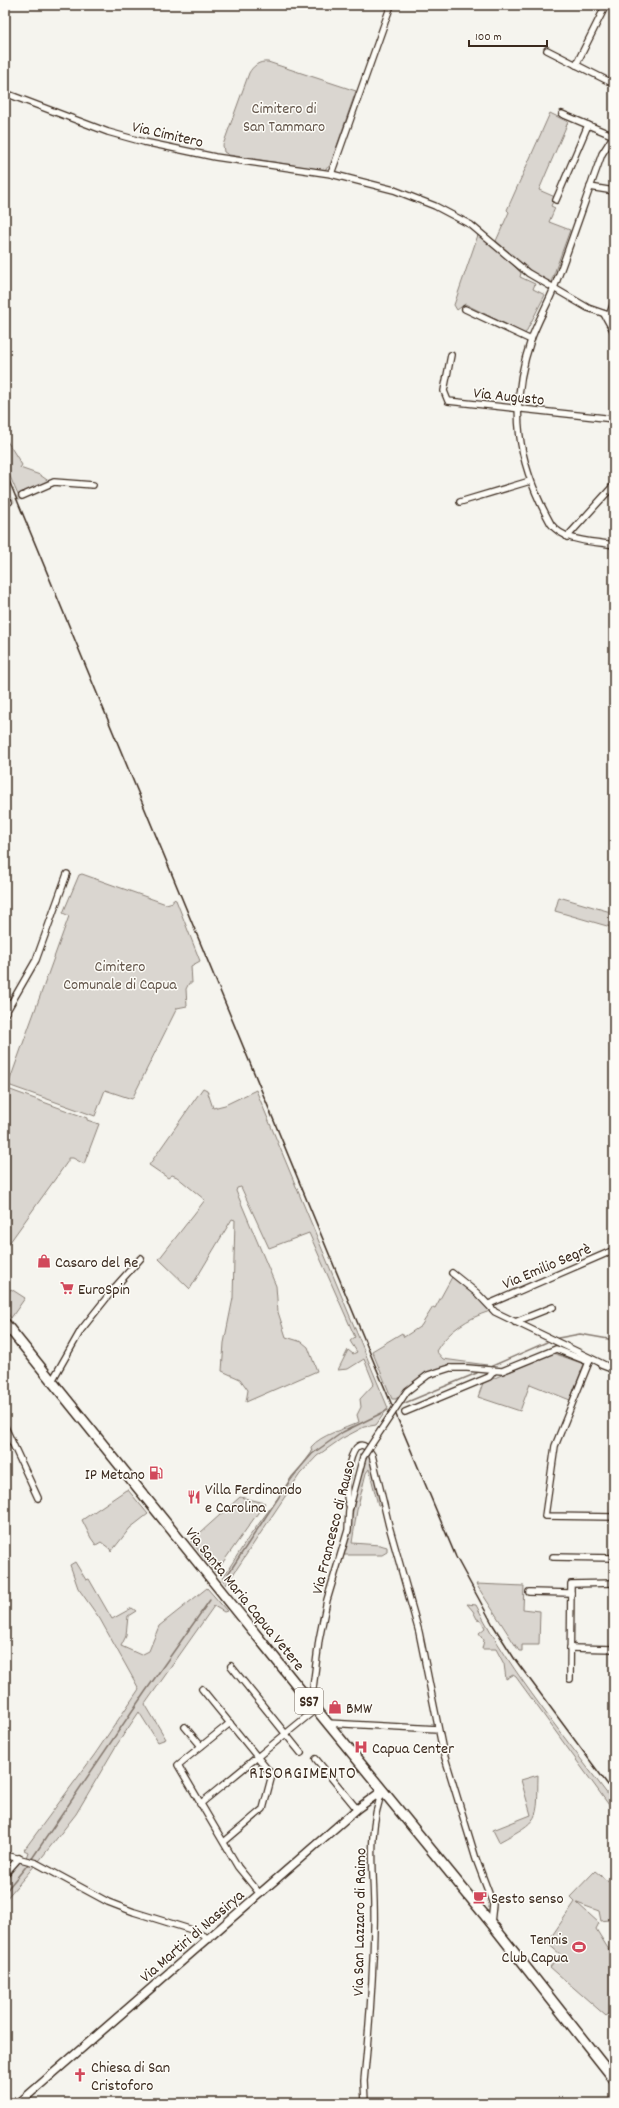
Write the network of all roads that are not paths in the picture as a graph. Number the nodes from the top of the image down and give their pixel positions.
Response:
1 (391, 5) edge
2 (606, 5) edge
3 (547, 50) dead end
4 (576, 65) junction
5 (614, 84) edge
6 (5, 92) edge
7 (562, 114) dead end
8 (588, 125) junction
9 (614, 136) edge
10 (331, 174) junction
11 (590, 187) junction
12 (614, 191) edge
13 (556, 200) dead end
14 (554, 289) junction
15 (614, 302) edge
16 (465, 309) dead end
17 (609, 316) edge
18 (614, 332) edge
19 (531, 340) junction
20 (451, 356) dead end
21 (518, 409) junction
22 (614, 419) edge
23 (530, 481) junction
24 (93, 485) dead end
25 (614, 485) edge
26 (22, 496) tunnel mouth
27 (460, 502) dead end
28 (567, 536) junction
29 (614, 545) edge
30 (67, 874) dead end
31 (5, 1014) edge
32 (614, 1250) edge
33 (141, 1258) dead end
34 (452, 1272) dead end
35 (488, 1304) junction
36 (553, 1307) dead end
37 (515, 1322) junction
38 (5, 1323) edge
39 (589, 1362) junction
40 (605, 1366) junction
41 (614, 1370) edge
42 (494, 1371) junction
43 (52, 1381) junction
44 (405, 1412) dead end
45 (5, 1427) edge
46 (38, 1498) dead end
47 (350, 1507) junction
48 (614, 1517) edge
49 (553, 1557) dead end
50 (614, 1558) edge
51 (614, 1583) edge
52 (529, 1592) dead end
53 (571, 1593) junction
54 (570, 1648) junction
55 (614, 1649) edge
56 (231, 1666) dead end
57 (570, 1679) dead end
58 (202, 1689) dead end
59 (314, 1707) junction
60 (230, 1723) junction
61 (327, 1723) junction
62 (185, 1727) dead end
63 (438, 1729) junction
64 (286, 1734) junction
65 (202, 1746) junction
66 (301, 1753) dead end
67 (257, 1757) junction
68 (316, 1759) dead end
69 (383, 1790) junction
70 (200, 1804) junction
71 (357, 1809) junction
72 (224, 1842) junction
73 (5, 1855) edge
74 (22, 1859) junction
75 (5, 1874) edge
76 (260, 1894) junction
77 (491, 1922) junction
78 (210, 1939) junction
79 (614, 2079) edge
80 (19, 2103) edge
81 (365, 2103) edge

1 - 10 street
2 - 4 street
3 - 4 street
4 - 5 street
6 - 10 street, Via Cimitero
7 - 8 street
8 - 9 street
8 - 13 street
9 - 11 street
10 - 14 street, Via Cimitero
11 - 12 street
11 - 14 street
14 - 17 street, Via Cimitero
14 - 19 street
15 - 17 street
16 - 19 street
17 - 18 street
19 - 21 street
20 - 21 street, Via Augusto
21 - 22 street, Via Augusto
21 - 23 street
23 - 27 street
23 - 28 street
24 - 26 street
25 - 28 street
28 - 29 street
30 - 31 street
32 - 35 street, Via Emilio Segrè
33 - 43 street
34 - 35 street
35 - 37 street
36 - 37 street
37 - 40 street
38 - 43 main road, Via Santa Maria Capua Vetere / SS7
39 - 40 street
39 - 42 street
39 - 48 street
40 - 41 street
42 - 44 street
42 - 47 street, Via Francesco di Rauso, bridge
43 - 59 main road, Via Santa Maria Capua Vetere / SS7
45 - 46 street
47 - 59 street, Via Francesco di Rauso
47 - 63 street
49 - 50 street
51 - 53 street
52 - 53 street
53 - 54 street
54 - 55 street
54 - 57 street
56 - 64 street
58 - 60 street
59 - 61 main road, Via Santa Maria Capua Vetere / SS7
59 - 64 street
60 - 65 street
60 - 67 street
61 - 63 street
61 - 69 main road, Via Santa Maria Capua Vetere / SS7
62 - 65 street
63 - 77 street
64 - 66 street
64 - 67 street
65 - 70 street
67 - 70 street
67 - 72 street
68 - 71 street
69 - 71 street, Via Martiri di Nassirya
69 - 77 main road, Via Santa Maria Capua Vetere / SS7
69 - 81 street, Via San Lazzaro di Raimo
70 - 72 street
71 - 76 street, Via Martiri di Nassirya
72 - 76 street
73 - 74 street
74 - 75 street
74 - 78 street
76 - 78 street, Via Martiri di Nassirya
77 - 79 main road, Via Santa Maria Capua Vetere / SS7
78 - 80 street, Via Martiri di Nassirya

